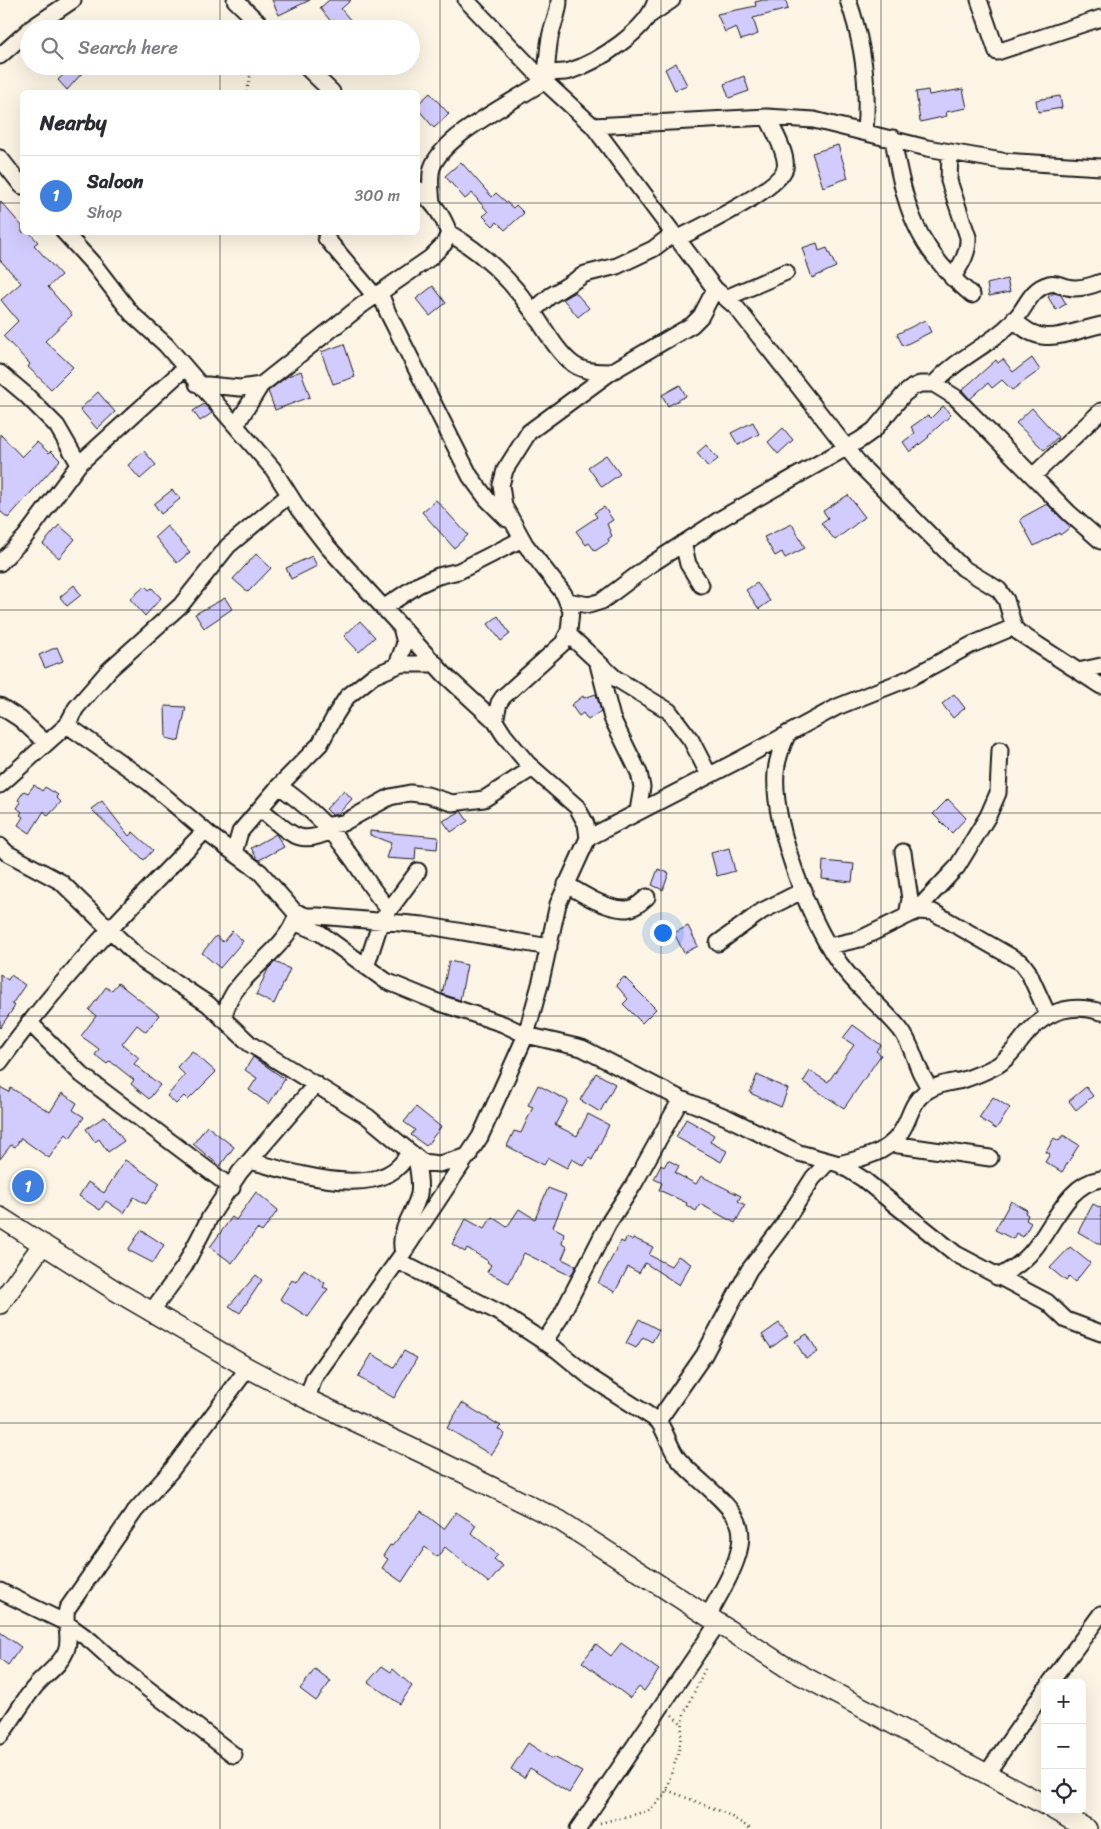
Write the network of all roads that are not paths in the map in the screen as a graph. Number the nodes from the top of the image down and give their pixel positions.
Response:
1 (235, 0) edge
2 (466, 0) edge
3 (559, 0) edge
4 (656, 0) edge
5 (672, 0) edge
6 (848, 0) edge
7 (979, 0) edge
8 (65, 2) edge
9 (650, 15) junction
10 (1101, 18) edge
11 (41, 20) edge
12 (256, 20) edge
13 (20, 37) edge
14 (0, 56) edge
15 (314, 75) edge
16 (545, 77) junction
17 (330, 90) edge
18 (767, 117) junction
19 (593, 126) junction
20 (865, 131) junction
21 (893, 138) junction
22 (950, 152) junction
23 (0, 158) edge
24 (1101, 167) edge
25 (20, 183) edge
26 (420, 191) edge
27 (432, 203) junction
28 (449, 233) junction
29 (67, 235) edge
30 (675, 237) junction
31 (326, 238) dead end
32 (786, 272) dead end
33 (952, 278) junction
34 (1101, 282) edge
35 (720, 294) junction
36 (377, 295) junction
37 (972, 295) dead end
38 (532, 311) junction
39 (1014, 319) junction
40 (1101, 325) edge
41 (185, 368) junction
42 (0, 372) edge
43 (611, 372) junction
44 (197, 384) junction
45 (934, 384) junction
46 (261, 385) junction
47 (1101, 411) edge
48 (236, 426) junction
49 (845, 448) junction
50 (79, 464) junction
51 (1034, 475) junction
52 (289, 495) junction
53 (513, 525) junction
54 (522, 539) junction
55 (1101, 541) edge
56 (683, 543) junction
57 (0, 561) edge
58 (701, 584) dead end
59 (567, 601) junction
60 (383, 608) junction
61 (401, 627) junction
62 (1014, 627) junction
63 (568, 634) junction
64 (436, 664) junction
65 (598, 664) junction
66 (397, 666) junction
67 (1101, 666) edge
68 (1078, 671) junction
69 (1101, 686) edge
70 (0, 706) edge
71 (495, 721) junction
72 (67, 725) junction
73 (788, 732) junction
74 (46, 742) junction
75 (1000, 750) dead end
76 (533, 768) junction
77 (709, 775) junction
78 (0, 786) edge
79 (279, 786) junction
80 (260, 809) junction
81 (638, 812) junction
82 (327, 828) junction
83 (240, 832) junction
84 (208, 834) junction
85 (588, 838) junction
86 (0, 846) edge
87 (903, 852) dead end
88 (234, 853) junction
89 (418, 871) dead end
90 (566, 884) junction
91 (804, 890) junction
92 (647, 897) dead end
93 (910, 914) junction
94 (385, 915) junction
95 (296, 918) junction
96 (108, 929) junction
97 (718, 943) dead end
98 (829, 946) junction
99 (549, 947) junction
100 (366, 967) junction
101 (1101, 1012) edge
102 (1048, 1015) junction
103 (223, 1019) junction
104 (29, 1022) junction
105 (526, 1035) junction
106 (0, 1062) edge
107 (316, 1084) junction
108 (931, 1089) junction
109 (681, 1099) junction
110 (892, 1144) junction
111 (412, 1155) junction
112 (468, 1156) junction
113 (990, 1158) dead end
114 (250, 1161) junction
115 (834, 1163) junction
116 (1101, 1179) edge
117 (232, 1188) junction
118 (0, 1218) edge
119 (43, 1244) junction
120 (400, 1257) junction
121 (997, 1277) junction
122 (0, 1304) edge
123 (151, 1312) junction
124 (1101, 1333) edge
125 (544, 1342) junction
126 (248, 1368) junction
127 (307, 1399) junction
128 (658, 1421) junction
129 (0, 1591) edge
130 (1101, 1614) edge
131 (713, 1620) junction
132 (66, 1623) junction
133 (1053, 1679) edge
134 (1041, 1696) edge
135 (0, 1736) edge
136 (234, 1755) dead end
137 (988, 1773) junction
138 (1041, 1803) edge
139 (1061, 1814) edge
140 (579, 1829) edge
141 (1087, 1829) edge

1 - 12 street
2 - 16 street
3 - 16 street
4 - 9 street
5 - 9 street
6 - 20 street
7 - 10 street
8 - 11 street
9 - 16 street
13 - 14 street
15 - 17 street
16 - 19 street
16 - 27 street
18 - 19 street
18 - 20 street
18 - 30 street
19 - 30 street
20 - 21 street
21 - 22 street
21 - 33 street
22 - 24 street
22 - 33 street
23 - 25 street
26 - 27 street
27 - 28 street
28 - 36 street
28 - 38 street
29 - 41 street
30 - 35 street
30 - 38 street
31 - 36 street
32 - 35 street
33 - 37 street
34 - 39 street
35 - 43 street
35 - 49 street
36 - 46 street
36 - 53 street
38 - 43 street
39 - 40 street
39 - 45 street
41 - 44 street
41 - 50 street
42 - 50 street
43 - 53 street
44 - 46 street
44 - 48 street
45 - 49 street
45 - 51 street
46 - 48 street
47 - 51 street
48 - 52 street
49 - 56 street
49 - 62 street
50 - 57 street
51 - 55 street
52 - 60 street
52 - 72 street
53 - 54 street
54 - 59 street
54 - 60 street
56 - 58 street
56 - 59 street
59 - 63 street
60 - 61 street
61 - 64 street
61 - 66 street
62 - 68 street
62 - 73 street
63 - 65 street
63 - 71 street
64 - 66 street
64 - 71 street
65 - 77 street
65 - 81 street
66 - 79 street
67 - 68 street
68 - 69 street
70 - 74 street
71 - 76 street
72 - 74 street
72 - 84 street
73 - 77 street
73 - 91 street
74 - 78 street
75 - 93 street
76 - 82 street
76 - 85 street
77 - 81 street
79 - 80 street
79 - 82 street
80 - 82 street
80 - 83 street
81 - 85 street
82 - 94 street
83 - 84 street
83 - 88 street
84 - 88 street
84 - 96 street
85 - 90 street
86 - 96 street
87 - 93 street
88 - 95 street
89 - 94 street
90 - 92 street
90 - 99 street
91 - 97 street
91 - 98 street
93 - 98 street
93 - 102 street
94 - 95 street
94 - 99 street
94 - 100 street
95 - 100 street
95 - 103 street
96 - 103 street
96 - 104 street
98 - 108 street
99 - 105 street
100 - 105 street
101 - 102 street
102 - 108 street
103 - 107 street
104 - 106 street
104 - 117 street
105 - 109 street
105 - 112 street
107 - 111 street
107 - 114 street
108 - 110 street
109 - 115 street
109 - 125 street
110 - 113 street
110 - 115 street
111 - 112 street
111 - 114 street
111 - 120 street
112 - 120 street
114 - 117 street
115 - 121 street
115 - 128 street
116 - 121 street
117 - 123 street
118 - 119 street
119 - 122 street
119 - 123 street
120 - 125 street
120 - 127 street
121 - 124 street
123 - 126 street
125 - 128 street
126 - 127 street
126 - 132 street
127 - 131 street
128 - 131 street
129 - 132 street
130 - 133 street
131 - 137 street
131 - 140 street
132 - 135 street
132 - 136 street
134 - 137 street
137 - 138 street
139 - 141 street

